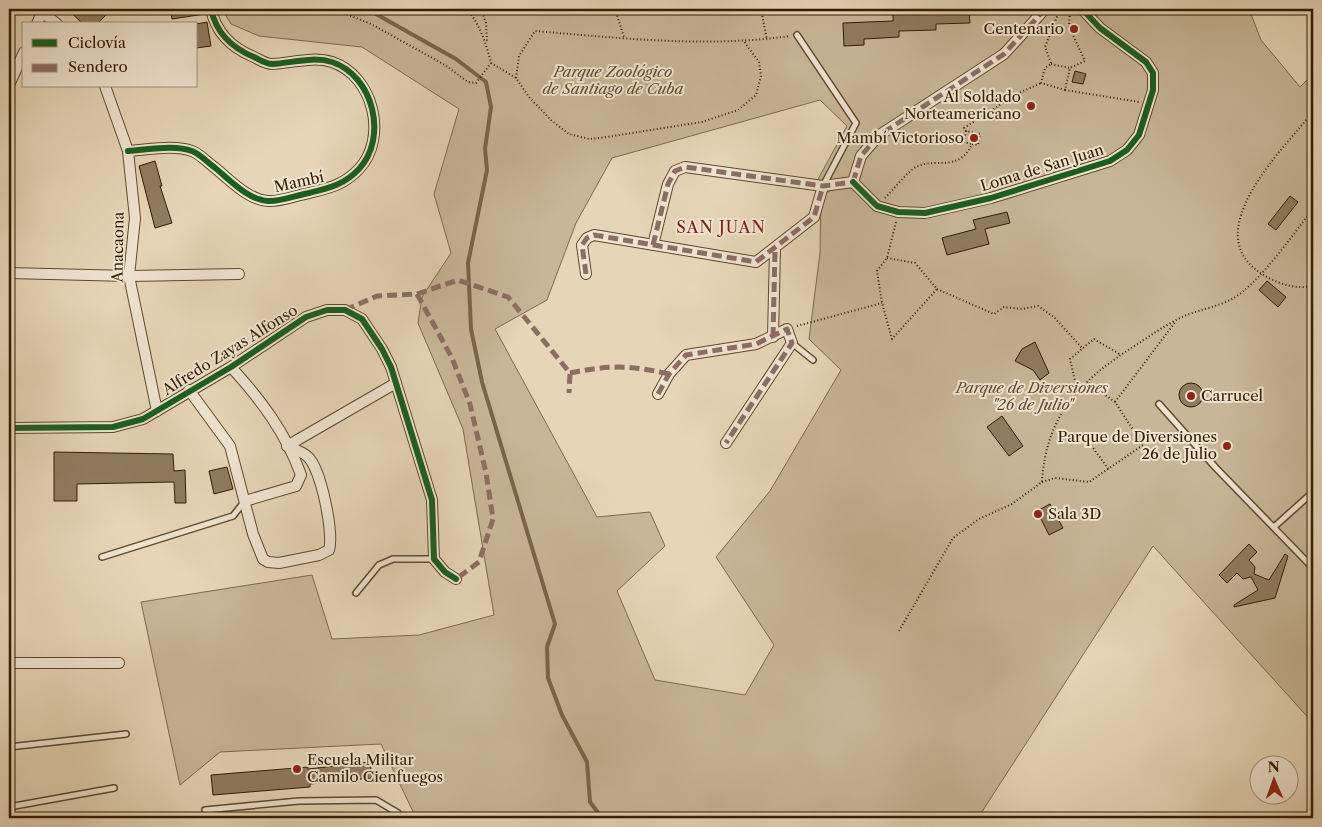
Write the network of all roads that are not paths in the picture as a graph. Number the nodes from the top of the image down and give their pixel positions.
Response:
1 (41, 9) edge
2 (211, 9) edge
3 (1045, 9) edge
4 (1082, 9) edge
5 (38, 22) edge
6 (55, 22) edge
7 (797, 35) road end
8 (22, 56) edge
9 (9, 85) edge
10 (106, 88) edge
11 (128, 151) junction
12 (853, 182) junction
13 (823, 186) junction
14 (653, 245) junction
15 (775, 249) junction
16 (9, 273) edge
17 (240, 274) dead end
18 (586, 274) dead end
19 (129, 276) junction
20 (773, 337) junction
21 (792, 343) junction
22 (813, 360) dead end
23 (231, 367) junction
24 (396, 383) junction
25 (190, 390) junction
26 (658, 394) dead end
27 (1159, 404) dead end
28 (157, 411) junction
29 (9, 428) edge
30 (726, 443) dead end
31 (287, 446) junction
32 (1313, 492) edge
33 (245, 502) junction
34 (1274, 527) junction
35 (102, 557) dead end
36 (434, 559) junction
37 (1313, 568) edge
38 (456, 580) dead end
39 (356, 593) dead end
40 (9, 663) edge
41 (119, 663) dead end
42 (126, 734) dead end
43 (9, 747) edge
44 (114, 788) dead end
45 (9, 807) edge
46 (205, 810) dead end
47 (400, 818) edge

1 - 5 street
1 - 6 street
2 - 11 street, Mambí
3 - 12 street
4 - 12 street, Loma de San Juan
7 - 13 lane
8 - 9 street
10 - 11 street, Anacaona
11 - 19 street, Anacaona
12 - 13 street
13 - 14 street
13 - 15 street
14 - 15 street
14 - 18 street
15 - 20 street
16 - 19 street
17 - 19 street
19 - 28 street, Anacaona
20 - 21 street
20 - 26 street
21 - 22 lane
21 - 30 street
23 - 24 street, Alfredo Zayas Alfonso
23 - 25 street, Alfredo Zayas Alfonso
23 - 31 street
24 - 31 street
24 - 36 street, Alfredo Zayas Alfonso
25 - 28 street, Alfredo Zayas Alfonso
25 - 33 street
27 - 34 lane
28 - 29 street, Alfredo Zayas Alfonso
31 - 33 street
31 - 33 street
32 - 34 lane
33 - 35 lane
34 - 37 lane
36 - 38 street
36 - 39 lane
40 - 41 street
42 - 43 lane
44 - 45 lane
46 - 47 lane

